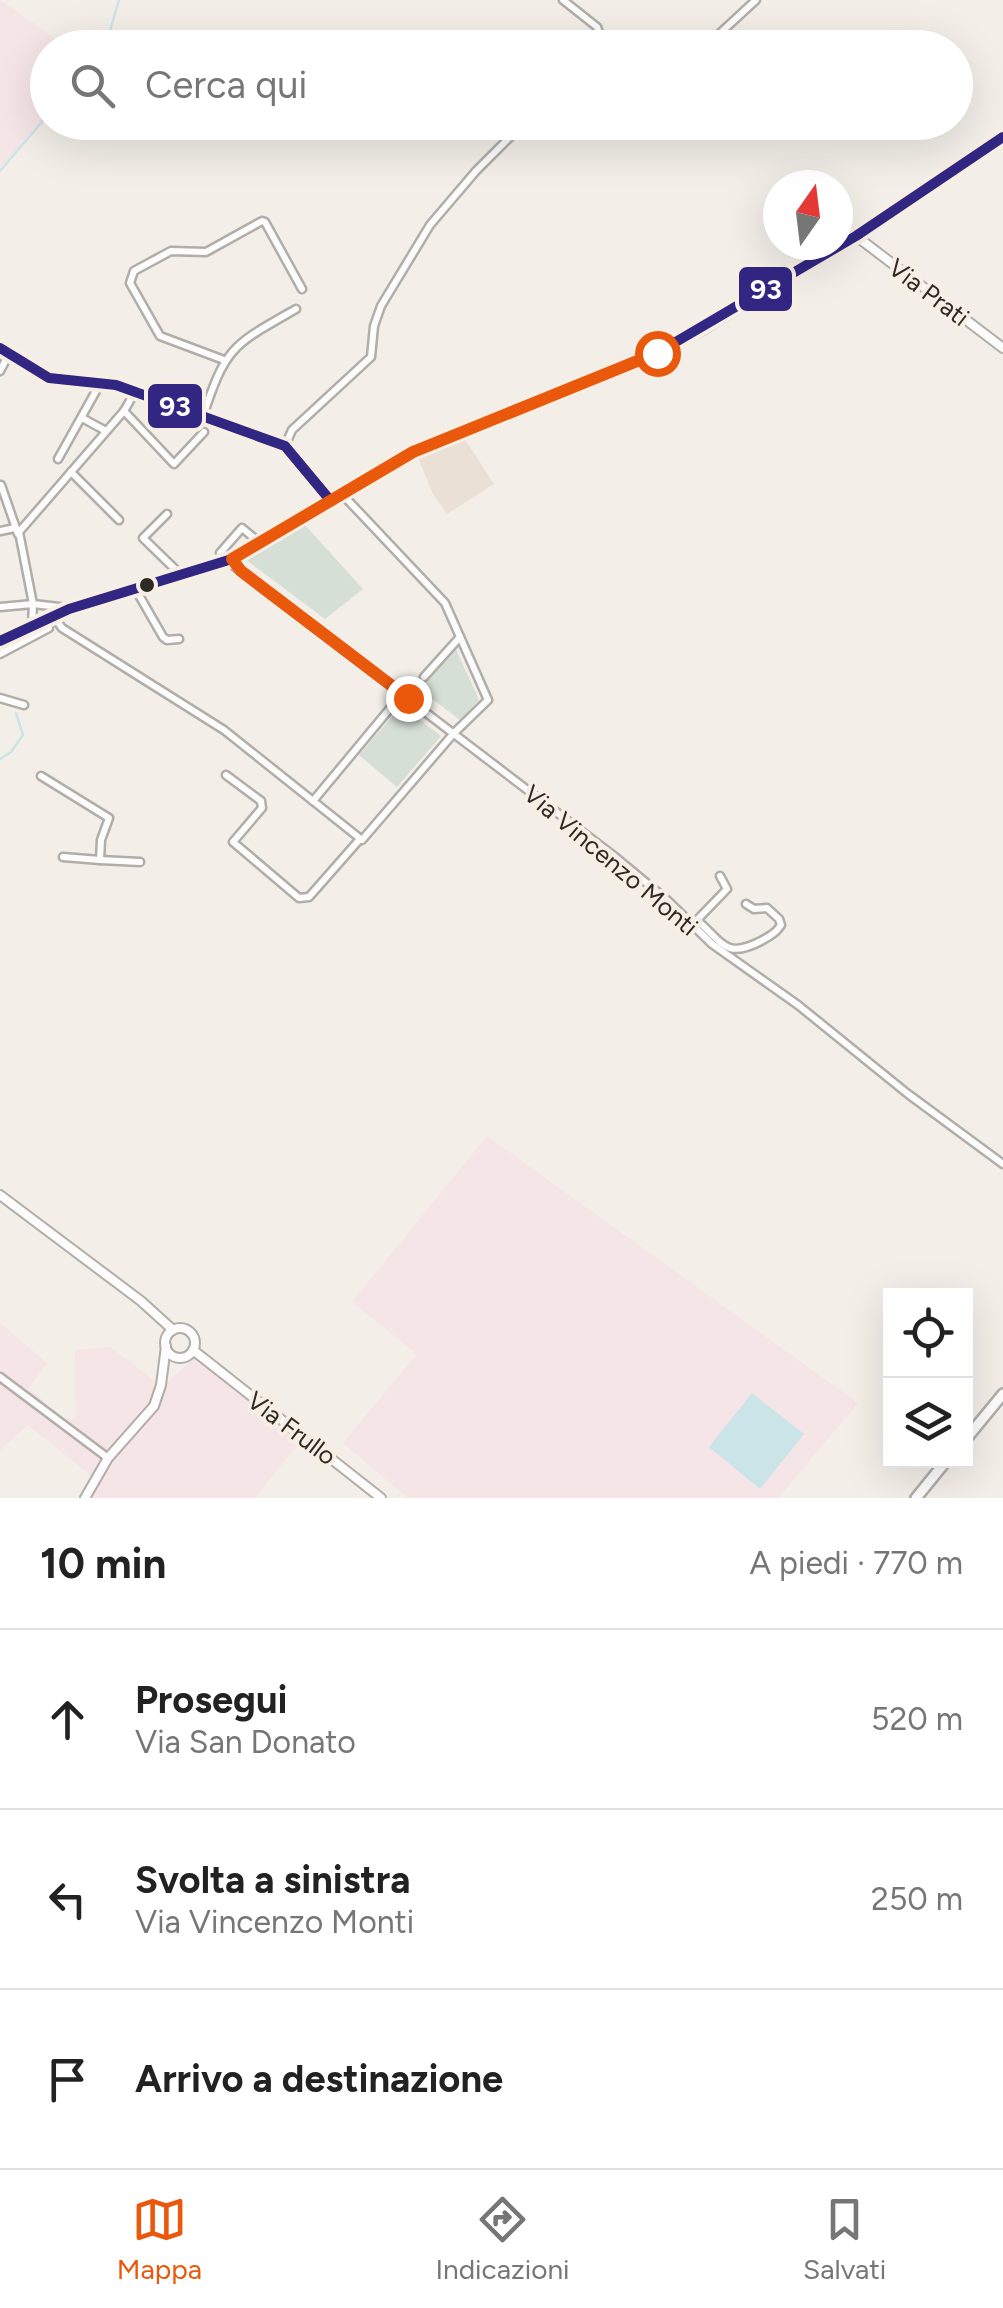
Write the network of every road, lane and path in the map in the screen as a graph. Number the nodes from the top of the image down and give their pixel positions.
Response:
1 (564, 0) edge
2 (756, 0) edge
3 (598, 30) edge
4 (724, 30) edge
5 (1003, 137) edge
6 (507, 140) edge
7 (856, 236) junction
8 (302, 290) dead end
9 (296, 309) dead end
10 (0, 348) edge
11 (1003, 348) edge
12 (10, 354) junction
13 (224, 360) junction
14 (0, 371) edge
15 (96, 391) dead end
16 (135, 392) junction
17 (124, 411) junction
18 (203, 416) junction
19 (82, 418) junction
20 (106, 431) junction
21 (204, 432) dead end
22 (285, 446) junction
23 (58, 459) dead end
24 (72, 472) junction
25 (1, 485) edge
26 (341, 493) junction
27 (330, 500) junction
28 (167, 514) dead end
29 (119, 520) dead end
30 (0, 531) edge
31 (17, 532) junction
32 (261, 544) junction
33 (220, 552) dead end
34 (232, 559) junction
35 (182, 576) junction
36 (136, 590) junction
37 (33, 604) junction
38 (0, 607) edge
39 (55, 616) junction
40 (32, 625) junction
41 (460, 637) junction
42 (179, 639) dead end
43 (0, 641) edge
44 (0, 654) edge
45 (424, 677) dead end
46 (402, 694) junction
47 (0, 698) edge
48 (24, 705) dead end
49 (454, 734) junction
50 (226, 775) dead end
51 (41, 776) dead end
52 (313, 801) junction
53 (360, 838) junction
54 (63, 857) dead end
55 (100, 860) junction
56 (140, 862) dead end
57 (720, 876) dead end
58 (746, 904) dead end
59 (694, 922) junction
60 (708, 935) junction
61 (1003, 1164) edge
62 (0, 1195) edge
63 (168, 1338) junction
64 (191, 1352) junction
65 (179, 1358) junction
66 (162, 1369) junction
67 (0, 1377) edge
68 (1003, 1394) edge
69 (973, 1430) edge
70 (108, 1458) junction
71 (940, 1468) edge
72 (85, 1498) edge
73 (381, 1498) edge
74 (916, 1498) edge

1 - 3 street
2 - 4 street
5 - 7 main road
6 - 22 street
7 - 11 street, Via Prati
7 - 26 main road
8 - 13 street
9 - 13 street
10 - 12 street
12 - 14 street
12 - 16 street
13 - 18 street
15 - 19 street
16 - 17 street
16 - 18 street
17 - 20 street
17 - 21 street
18 - 22 street
19 - 20 street
19 - 23 street
20 - 24 street
22 - 27 street
24 - 29 street
24 - 31 street
25 - 31 street
26 - 27 main road
26 - 41 street
27 - 32 main road
28 - 35 street
30 - 31 street
31 - 37 street
32 - 33 street
32 - 34 main road
34 - 35 main road
34 - 46 street, Via Vincenzo Monti
35 - 36 main road
36 - 39 main road
36 - 42 street
37 - 38 street
37 - 39 street
37 - 39 street
37 - 40 street
39 - 40 main road
39 - 44 street
39 - 52 street
40 - 43 main road
41 - 45 street
41 - 49 street
46 - 49 street, Via Vincenzo Monti
46 - 52 street
47 - 48 street
49 - 53 street
49 - 59 street, Via Vincenzo Monti
50 - 53 street
51 - 55 street
52 - 53 street
54 - 55 street
55 - 56 street
57 - 59 street
58 - 60 street
59 - 60 street, Via Vincenzo Monti
60 - 61 street, Via Vincenzo Monti
62 - 63 street
63 - 64 street
63 - 65 street
63 - 66 street
64 - 65 street
64 - 73 street, Via Frullo
65 - 66 street
66 - 70 street
67 - 70 street
68 - 69 main road
70 - 72 street
71 - 74 main road

